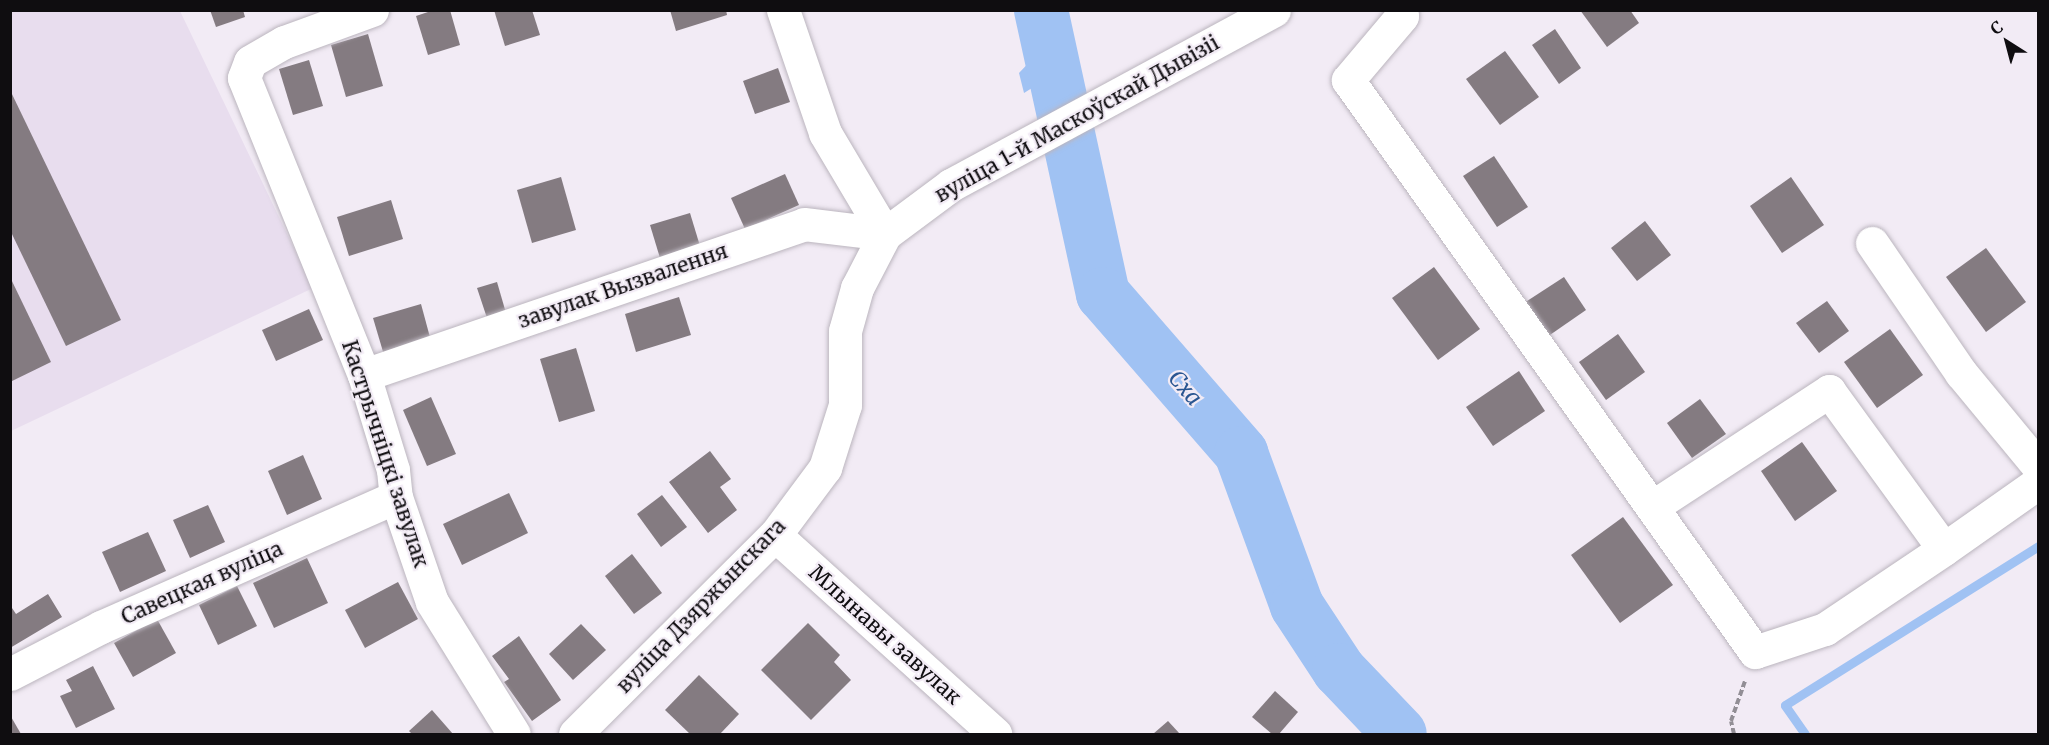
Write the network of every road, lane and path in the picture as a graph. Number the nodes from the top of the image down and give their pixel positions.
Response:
1 (372, 10) edge
2 (783, 10) edge
3 (1274, 10) edge
4 (1401, 10) edge
5 (885, 234) junction
6 (1872, 243) dead end
7 (364, 375) junction
8 (2038, 466) edge
9 (2038, 483) edge
10 (396, 497) junction
11 (1652, 507) junction
12 (775, 535) junction
13 (1944, 549) junction
14 (1755, 652) junction
15 (10, 674) edge
16 (514, 735) edge
17 (575, 735) edge
18 (995, 735) edge
19 (1734, 735) edge

1 - 7 street, Кастрычніцкі завулак
2 - 5 street
3 - 5 street, вуліца 1-й Маскоўскай Дывізіі
4 - 11 street
5 - 7 street, завулак Вызвалення
5 - 12 street, вуліца Дзяржынскага
6 - 8 street
7 - 10 street, Кастрычніцкі завулак
9 - 13 street
10 - 15 street, Савецкая вуліца
10 - 16 street, Кастрычніцкі завулак
11 - 13 street
11 - 14 street
12 - 17 street, вуліца Дзяржынскага
12 - 18 street, Млынавы завулак
13 - 14 street
14 - 19 path

